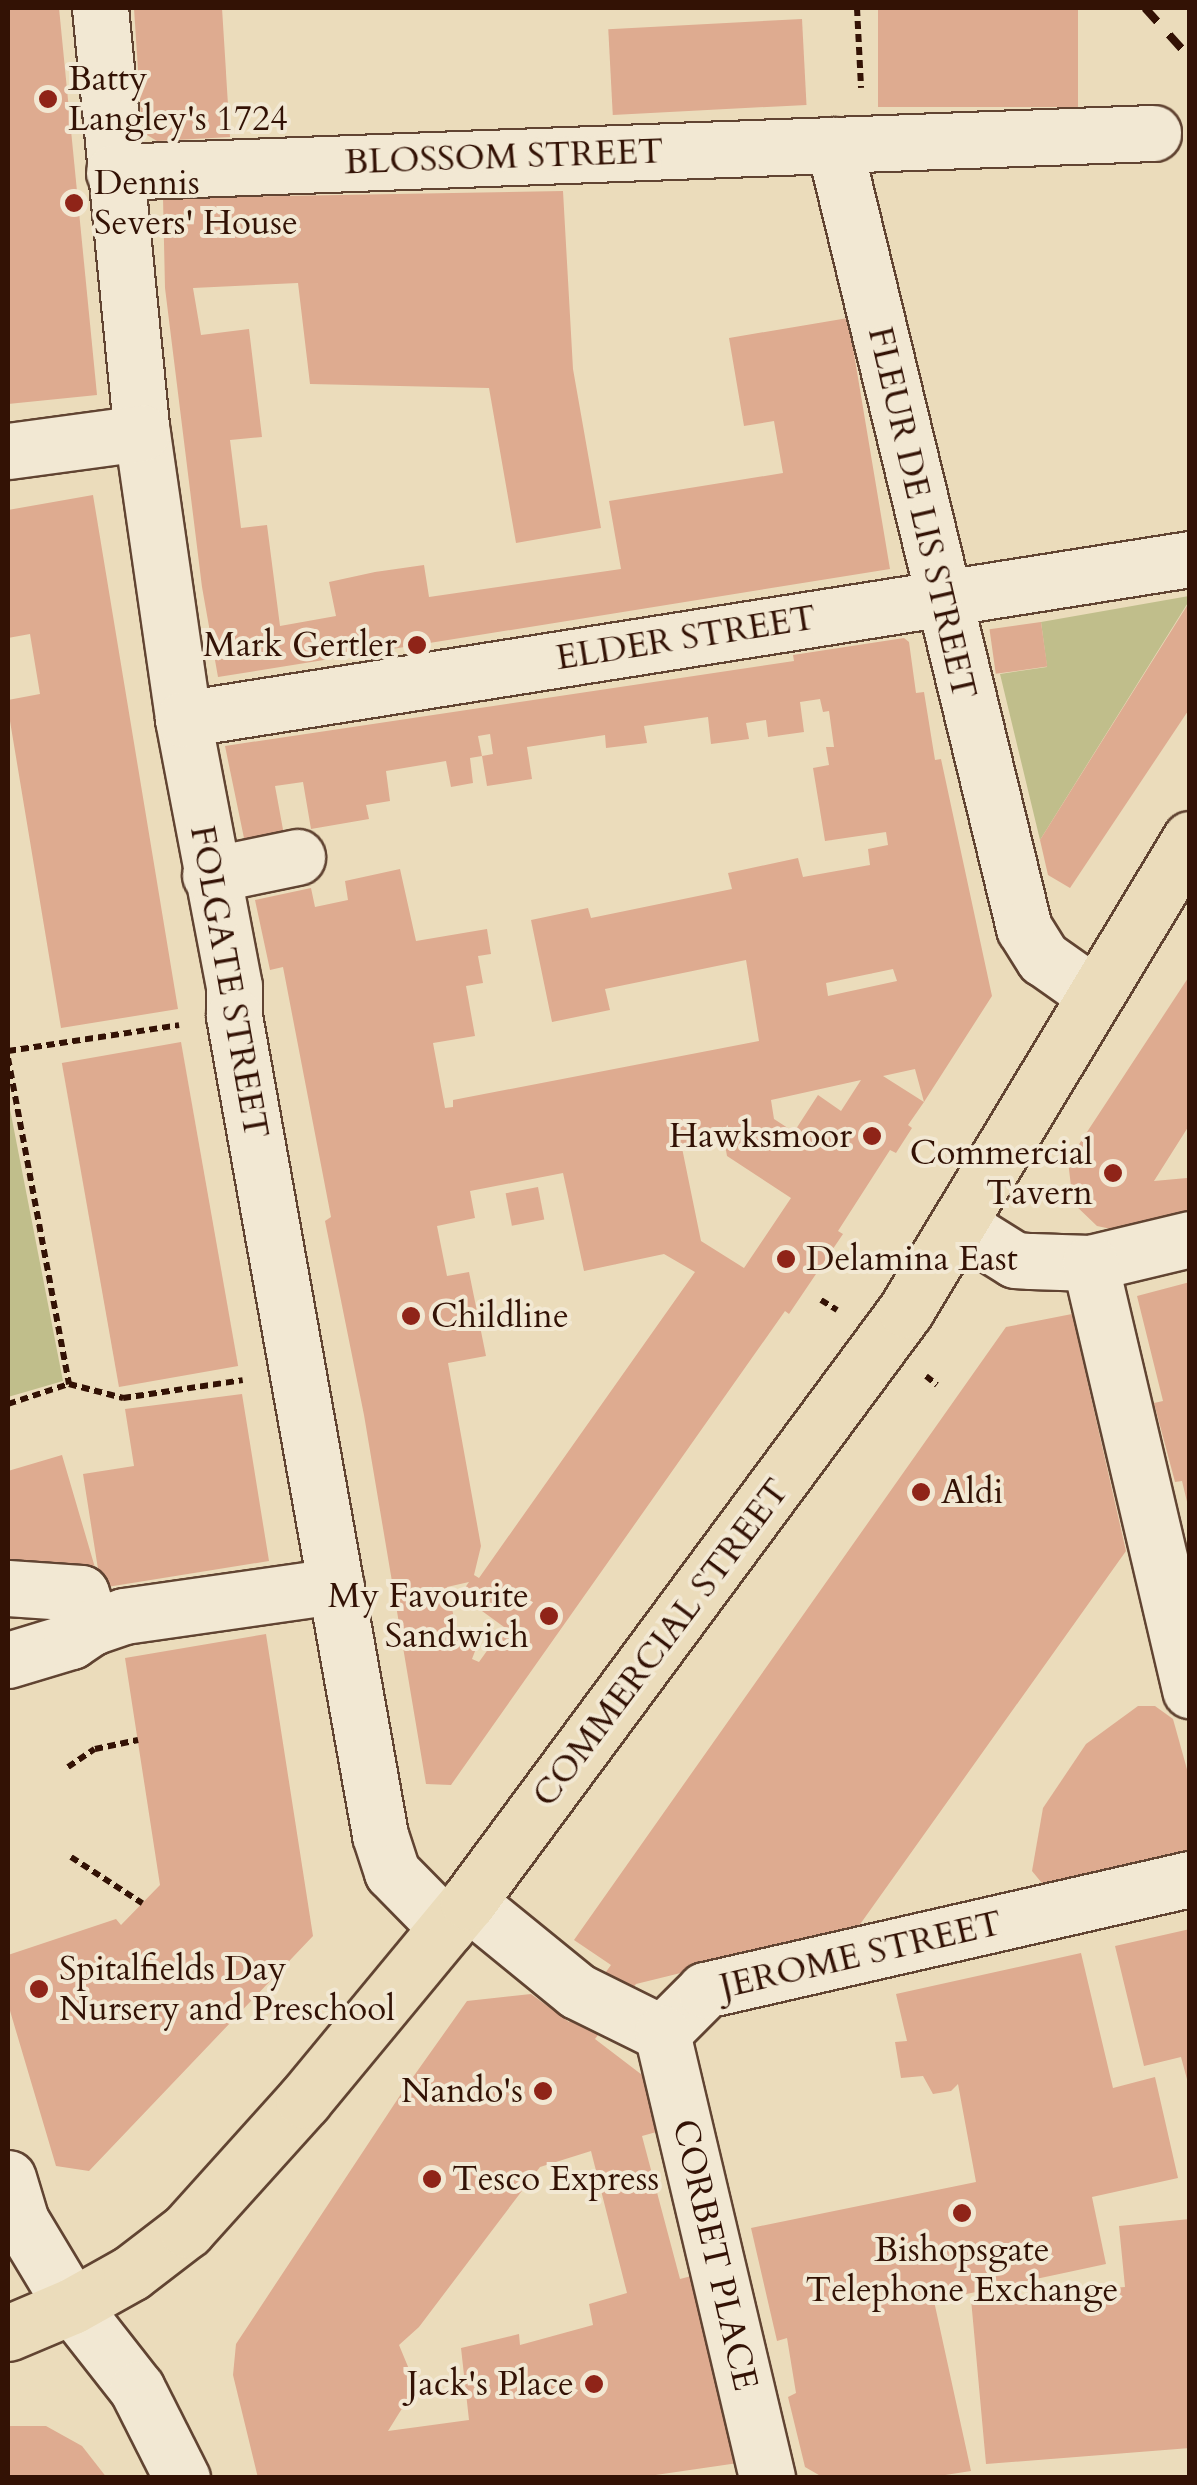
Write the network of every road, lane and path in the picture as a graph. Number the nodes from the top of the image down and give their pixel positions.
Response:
1 (100, 8) edge
2 (856, 8) edge
3 (1153, 133) dead end
4 (834, 145) junction
5 (114, 172) junction
6 (142, 433) junction
7 (12, 450) edge
8 (1190, 559) edge
9 (940, 597) junction
10 (183, 719) junction
11 (1190, 839) edge
12 (297, 857) dead end
13 (210, 875) junction
14 (1094, 994) junction
15 (234, 1016) junction
16 (8, 1054) edge
17 (959, 1225) junction
18 (1190, 1239) edge
19 (1090, 1264) junction
20 (69, 1384) junction
21 (209, 1386) dead end
22 (8, 1404) edge
23 (336, 1586) junction
24 (8, 1588) edge
25 (108, 1621) junction
26 (8, 1660) edge
27 (1190, 1690) edge
28 (138, 1740) dead end
29 (68, 1767) dead end
30 (71, 1857) dead end
31 (1190, 1879) edge
32 (142, 1904) dead end
33 (458, 1915) junction
34 (662, 2034) junction
35 (8, 2178) edge
36 (72, 2306) junction
37 (8, 2333) edge
38 (182, 2478) edge
39 (768, 2478) edge

1 - 5 street, FOLGATE STREET
2 - 4 path
3 - 4 street, BLOSSOM STREET
4 - 5 street, BLOSSOM STREET
4 - 9 street, FLEUR DE LIS STREET
5 - 6 street, FOLGATE STREET
6 - 7 street
6 - 10 street, FOLGATE STREET
8 - 9 street, ELDER STREET
9 - 10 street, ELDER STREET
9 - 14 street, FLEUR DE LIS STREET
10 - 13 street, FOLGATE STREET
11 - 14 highway, COMMERCIAL STREET
12 - 13 street
13 - 15 street, FOLGATE STREET
14 - 17 highway, COMMERCIAL STREET
15 - 16 path
15 - 23 street, FOLGATE STREET
16 - 20 path
17 - 19 street
17 - 33 highway, COMMERCIAL STREET
18 - 19 street
19 - 27 street
20 - 21 path
20 - 22 path
23 - 25 street
23 - 33 street, FOLGATE STREET
24 - 25 street
25 - 26 street
28 - 29 path
30 - 32 path
31 - 34 street, JEROME STREET
33 - 34 street
33 - 36 highway, COMMERCIAL STREET
34 - 39 street, CORBET PLACE
35 - 36 street
36 - 37 highway, COMMERCIAL STREET
36 - 38 street

